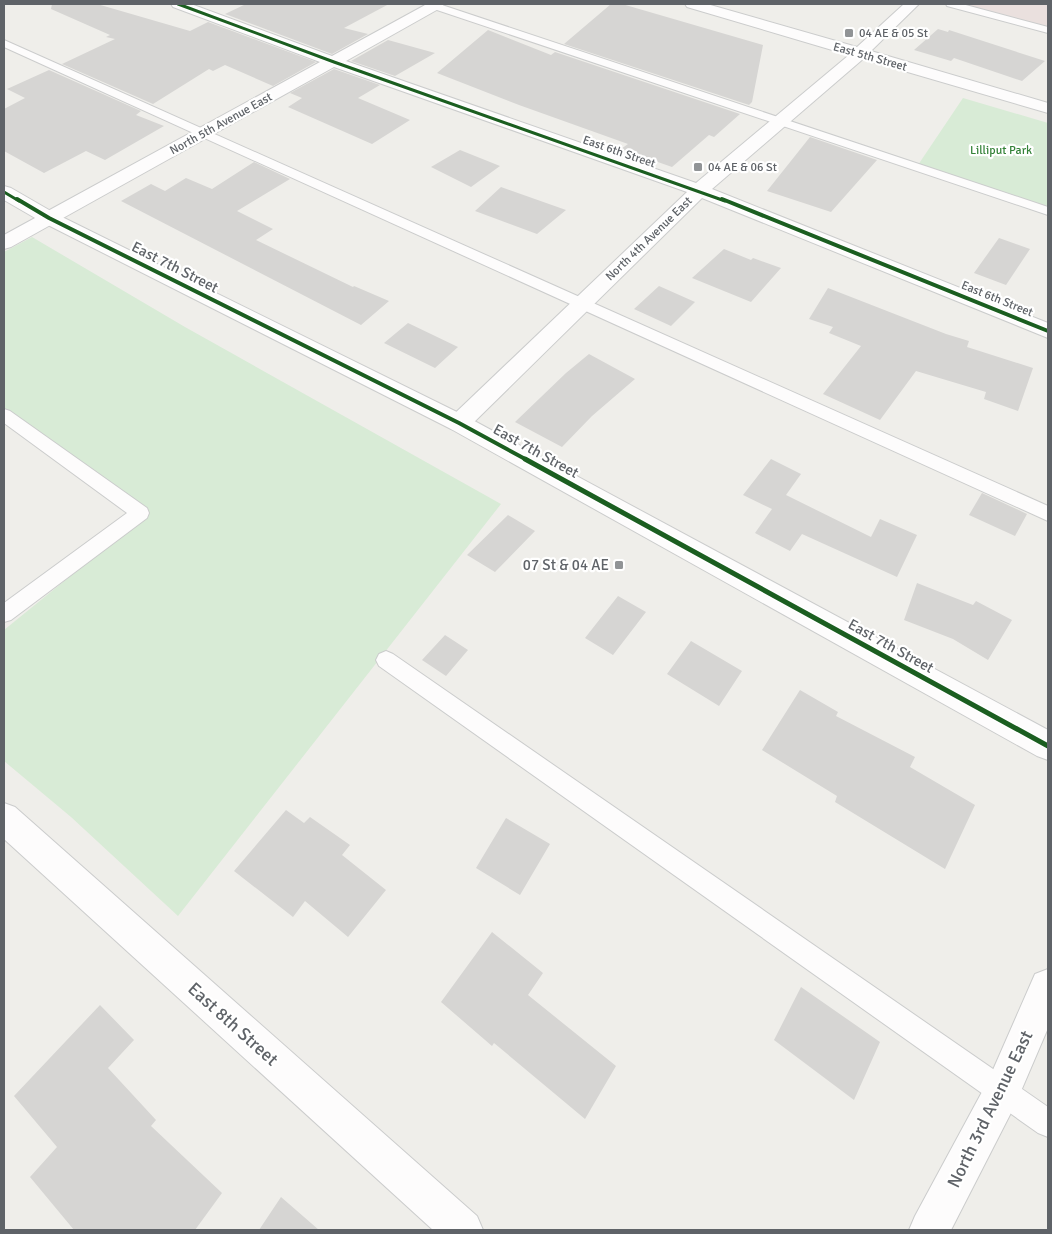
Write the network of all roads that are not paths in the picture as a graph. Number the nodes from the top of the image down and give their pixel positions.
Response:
1 (178, 4) edge
2 (433, 4) edge
3 (692, 4) edge
4 (912, 4) edge
5 (951, 4) edge
6 (1048, 30) edge
7 (4, 43) edge
8 (859, 54) junction
9 (334, 62) junction
10 (1048, 108) edge
11 (780, 121) junction
12 (202, 134) junction
13 (698, 190) junction
14 (4, 192) edge
15 (1048, 211) edge
16 (49, 218) junction
17 (4, 243) edge
18 (582, 305) junction
19 (1048, 331) edge
20 (4, 415) edge
21 (459, 423) junction
22 (1048, 514) edge
23 (4, 614) edge
24 (386, 660) dead end
25 (1048, 746) edge
26 (4, 819) edge
27 (1048, 986) edge
28 (1002, 1092) junction
29 (1048, 1123) edge
30 (463, 1230) edge
31 (929, 1230) edge

1 - 9 street, East 6th Street
2 - 9 street, North 5th Avenue East
2 - 11 lane
3 - 8 street, East 5th Street
4 - 8 street, North 4th Avenue East
5 - 6 lane
7 - 12 lane
8 - 10 street, East 5th Street
8 - 11 street, North 4th Avenue East
9 - 12 street, North 5th Avenue East
9 - 13 street, East 6th Street
11 - 13 street, North 4th Avenue East
11 - 15 lane
12 - 16 street, North 5th Avenue East
12 - 18 lane
13 - 18 street, North 4th Avenue East
13 - 19 street, East 6th Street
14 - 16 street, East 7th Street
16 - 17 street, North 5th Avenue East
16 - 21 street, East 7th Street
18 - 21 street, North 4th Avenue East
18 - 22 lane
20 - 23 lane
21 - 25 street, East 7th Street
24 - 28 lane
26 - 30 street, East 8th Street
27 - 28 street, North 3rd Avenue East
28 - 29 lane
28 - 31 street, North 3rd Avenue East

